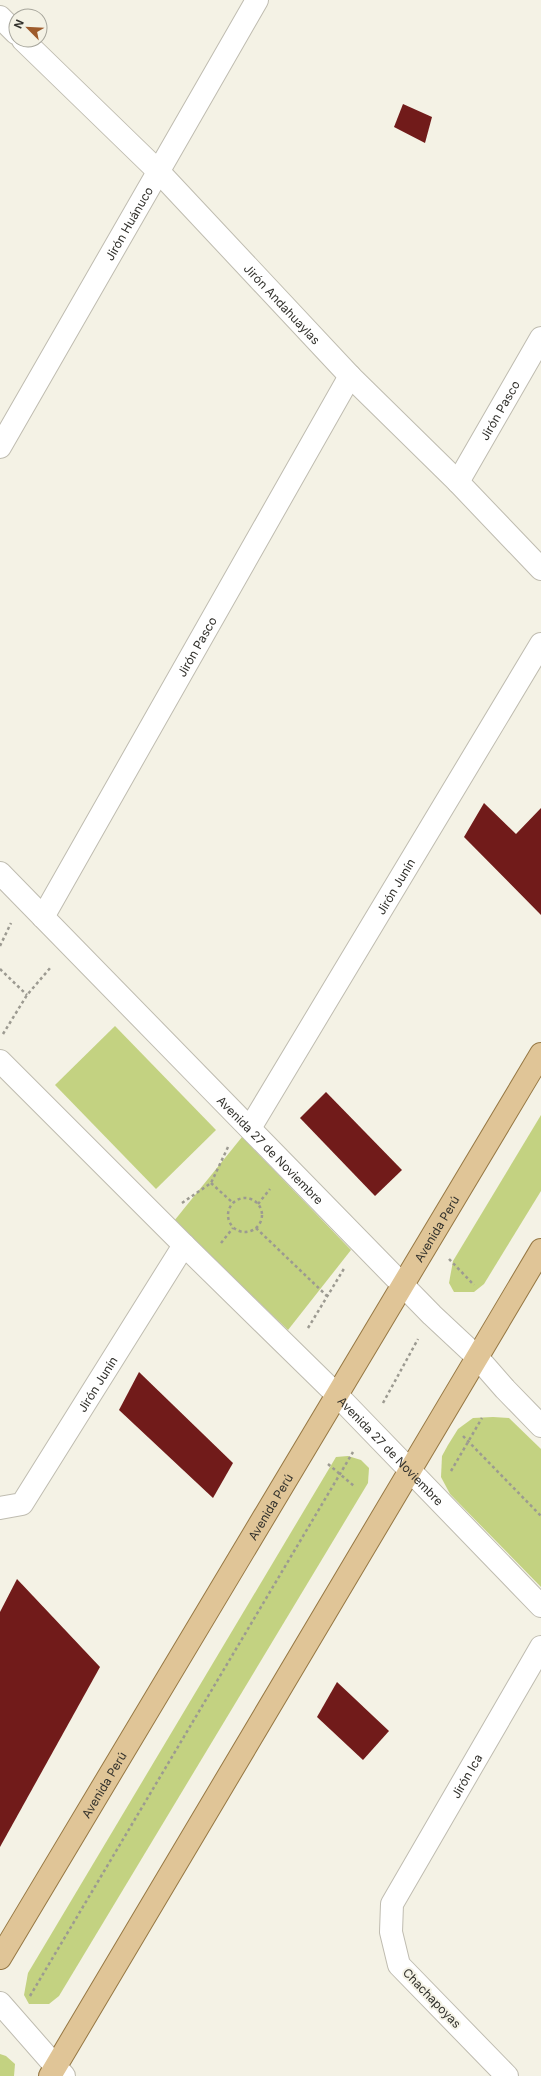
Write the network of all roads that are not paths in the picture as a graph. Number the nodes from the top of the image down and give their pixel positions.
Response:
1 (257, 0) edge
2 (0, 17) edge
3 (8, 25) edge
4 (31, 48) edge
5 (159, 172) junction
6 (541, 338) edge
7 (350, 376) junction
8 (0, 447) edge
9 (458, 482) junction
10 (541, 569) edge
11 (541, 644) edge
12 (0, 873) edge
13 (43, 917) junction
14 (541, 1054) edge
15 (0, 1060) edge
16 (245, 1124) junction
17 (184, 1245) junction
18 (541, 1250) edge
19 (404, 1284) junction
20 (477, 1357) junction
21 (337, 1395) junction
22 (541, 1426) edge
23 (410, 1471) junction
24 (0, 1508) edge
25 (541, 1606) edge
26 (541, 1647) edge
27 (392, 1904) joint
28 (0, 1958) edge
29 (0, 2003) edge
30 (57, 2073) edge
31 (507, 2076) edge

1 - 5 street, Jirón Huánuco
2 - 3 street
4 - 5 street, Jirón Andahuaylas
5 - 7 street, Jirón Andahuaylas
5 - 8 street, Jirón Huánuco
6 - 9 street, Jirón Pasco
7 - 9 street, Jirón Andahuaylas
7 - 13 street, Jirón Pasco
9 - 10 street, Jirón Andahuaylas
11 - 16 street, Jirón Junín
12 - 13 street, Avenida 27 de Noviembre
13 - 16 street, Avenida 27 de Noviembre
14 - 19 main road, Avenida Perú
15 - 17 street, Avenida 27 de Noviembre
16 - 19 street, Avenida 27 de Noviembre
17 - 21 street, Avenida 27 de Noviembre
17 - 24 street, Jirón Junín
18 - 20 main road
19 - 20 street, Avenida 27 de Noviembre
19 - 21 main road, Avenida Perú
20 - 22 street, Avenida 27 de Noviembre
20 - 23 main road
21 - 23 street, Avenida 27 de Noviembre
21 - 28 main road, Avenida Perú
23 - 25 street, Avenida 27 de Noviembre
23 - 30 main road
26 - 27 street, Jirón Ica
27 - 31 street, Chachapoyas
29 - 30 street

